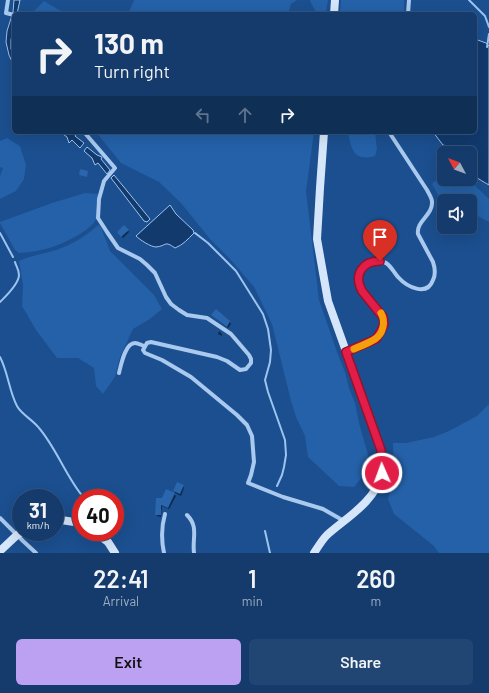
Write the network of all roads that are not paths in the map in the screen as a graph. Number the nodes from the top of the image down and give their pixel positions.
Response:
1 (8, 0) edge
2 (335, 0) edge
3 (409, 0) edge
4 (334, 12) edge
5 (408, 12) edge
6 (12, 14) edge
7 (86, 134) edge
8 (324, 134) edge
9 (390, 134) edge
10 (144, 346) junction
11 (346, 352) junction
12 (119, 373) dead end
13 (165, 514) dead end
14 (187, 515) dead end
15 (0, 518) edge
16 (345, 521) junction
17 (12, 527) edge
18 (12, 540) edge
19 (26, 541) edge
20 (107, 541) edge
21 (0, 551) edge
22 (36, 553) edge
23 (115, 553) edge
24 (164, 553) edge
25 (194, 553) edge
26 (314, 553) edge

1 - 6 street
2 - 4 street
3 - 5 street
7 - 10 street
8 - 11 street
9 - 11 street
10 - 12 street
10 - 16 street
11 - 16 street
13 - 24 street
14 - 25 street
15 - 17 street
16 - 26 street
18 - 21 street
19 - 22 street
20 - 23 street

